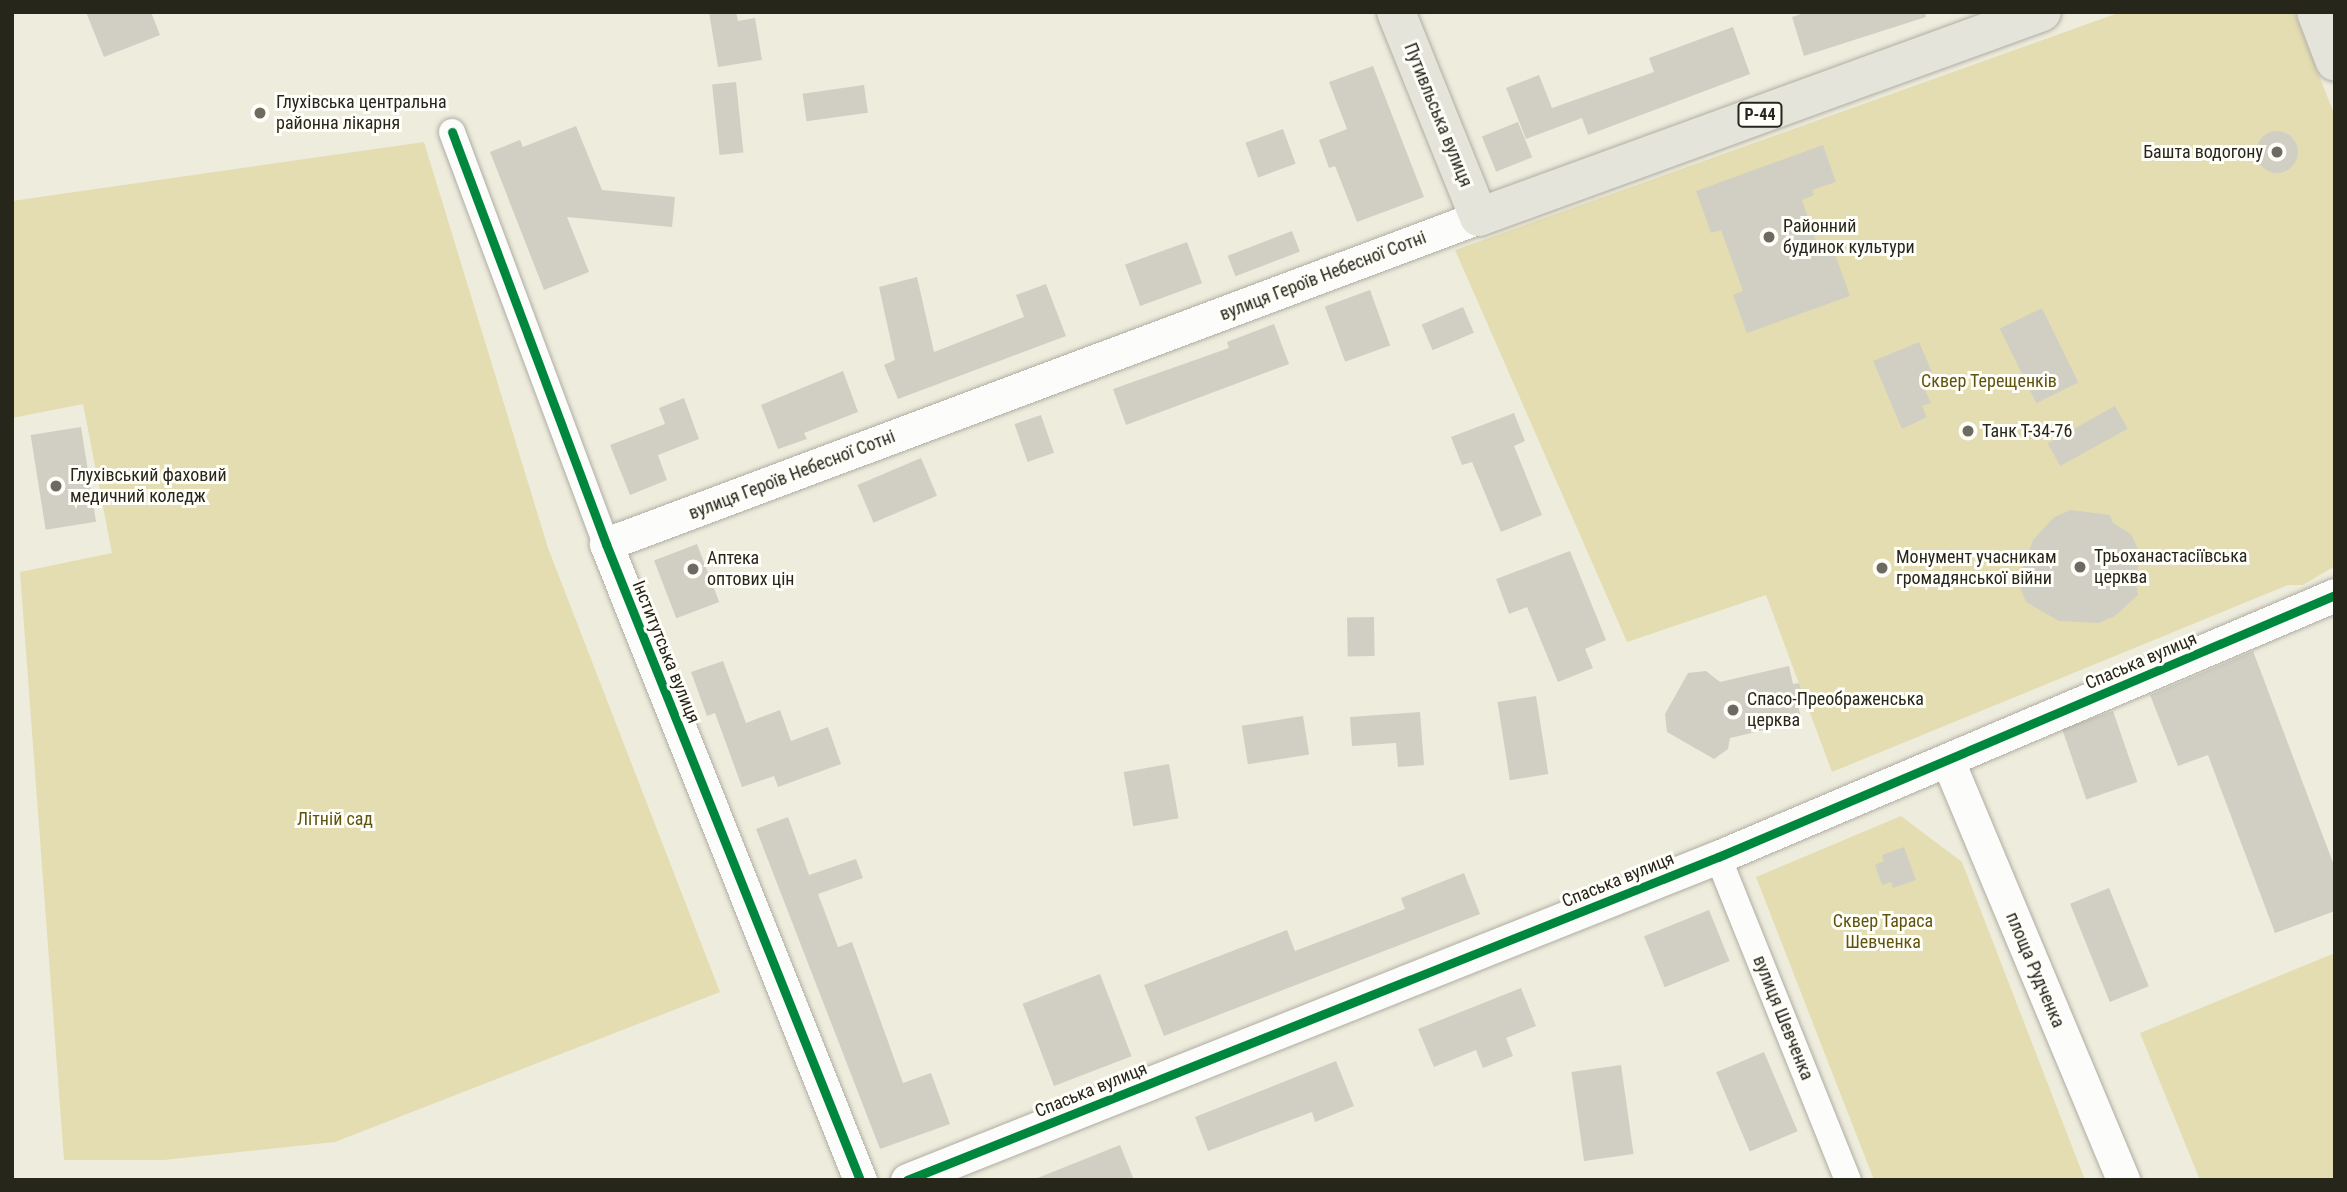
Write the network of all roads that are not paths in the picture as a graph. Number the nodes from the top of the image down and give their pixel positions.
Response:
1 (1396, 12) edge
2 (2042, 12) edge
3 (2316, 12) edge
4 (2335, 62) edge
5 (452, 132) dead end
6 (1479, 218) junction
7 (606, 544) junction
8 (2335, 595) edge
9 (1948, 761) junction
10 (1718, 857) junction
11 (860, 1180) edge
12 (907, 1180) edge
13 (1849, 1180) edge
14 (2123, 1180) edge

1 - 6 main road, Путивльська вулиця
2 - 6 main road, вулиця Героїв Небесної Сотні / Р-44
3 - 4 main road
5 - 7 street, Інститутська вулиця
6 - 7 street, вулиця Героїв Небесної Сотні
7 - 11 street, Інститутська вулиця
8 - 9 street, Спаська вулиця
9 - 10 street, Спаська вулиця
9 - 14 street, площа Рудченка
10 - 12 street, Спаська вулиця
10 - 13 street, вулиця Шевченка

